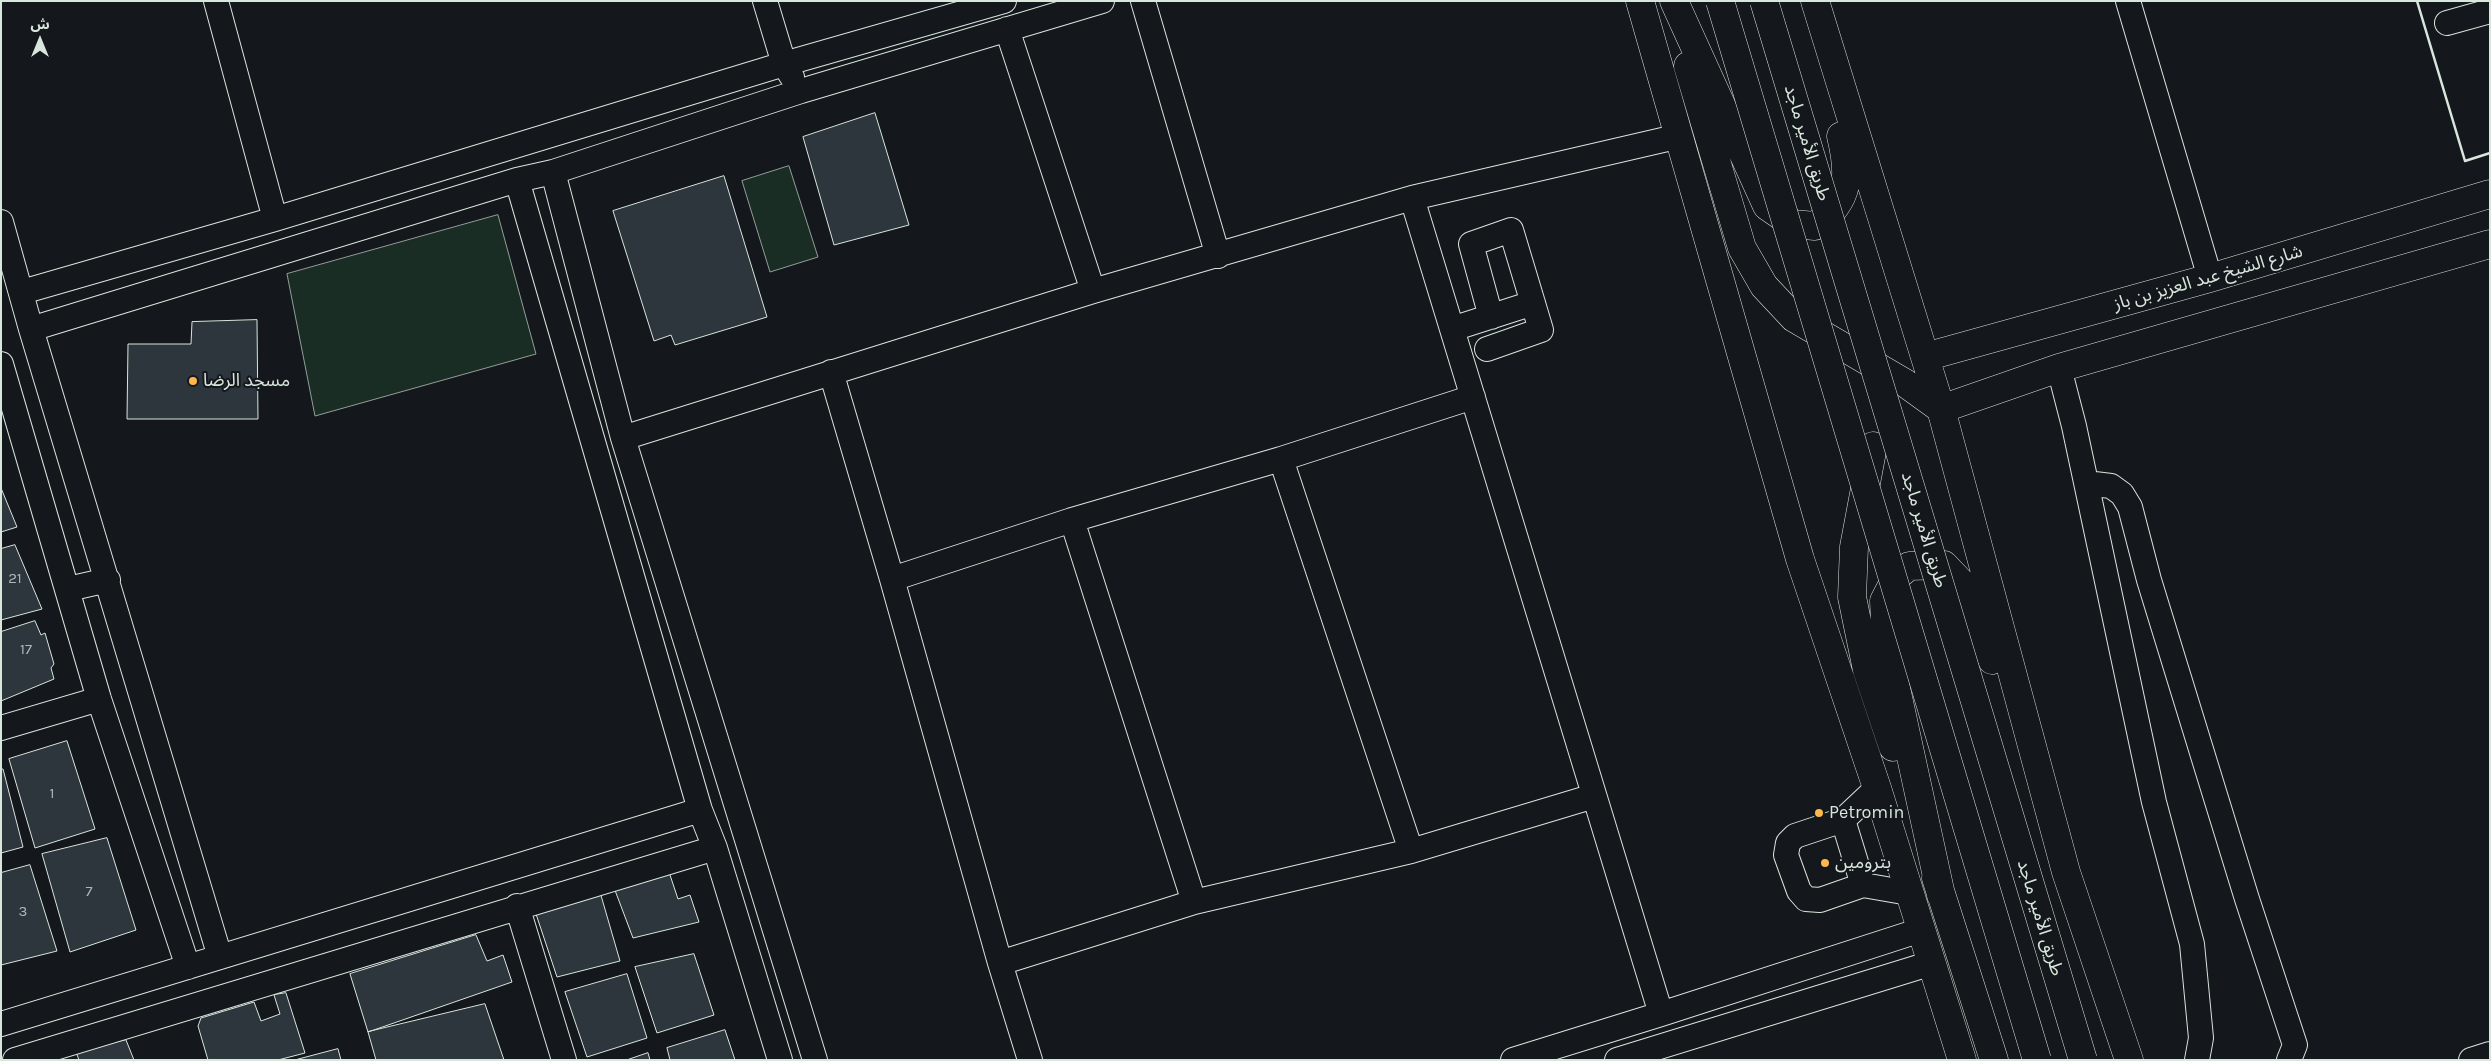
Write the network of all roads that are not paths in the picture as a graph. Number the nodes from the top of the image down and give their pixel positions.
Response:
1 (216, 1) edge
2 (765, 1) edge
3 (1102, 1) edge
4 (1143, 1) edge
5 (1640, 1) edge
6 (1669, 1) edge
7 (1674, 1) edge
8 (1720, 1) edge
9 (1764, 1) edge
10 (1810, 1) edge
11 (1815, 1) edge
12 (2128, 1) edge
13 (1000, 2) edge
14 (2490, 11) edge
15 (2447, 23) dead end
16 (1007, 29) junction
17 (784, 64) junction
18 (801, 91) junction
19 (1680, 136) junction
20 (553, 172) junction
21 (516, 180) junction
22 (2490, 194) edge
23 (1412, 198) junction
24 (275, 219) junction
25 (1, 222) edge
26 (2490, 244) edge
27 (1218, 256) junction
28 (2210, 278) junction
29 (1093, 291) junction
30 (22, 292) junction
31 (1533, 303) junction
32 (1491, 317) junction
33 (31, 329) junction
34 (1452, 329) junction
35 (1487, 349) dead end
36 (1925, 357) junction
37 (1, 364) edge
38 (2059, 368) junction
39 (830, 372) junction
40 (1905, 383) junction
41 (1473, 397) junction
42 (1941, 409) junction
43 (623, 438) junction
44 (1872, 446) junction
45 (1281, 460) junction
46 (2086, 483) junction
47 (1072, 520) junction
48 (892, 579) junction
49 (108, 580) junction
50 (68, 590) junction
51 (99, 699) junction
52 (1, 728) edge
53 (1877, 788) junction
54 (1594, 796) junction
55 (700, 810) junction
56 (1843, 820) junction
57 (715, 848) junction
58 (1411, 851) junction
59 (2066, 872) junction
60 (1863, 885) junction
61 (1909, 893) junction
62 (1941, 895) junction
63 (1194, 902) junction
64 (517, 906) junction
65 (1921, 930) junction
66 (220, 957) junction
67 (1932, 962) junction
68 (1000, 963) junction
69 (188, 967) junction
70 (46, 1011) junction
71 (800, 1012) junction
72 (1661, 1014) junction
73 (769, 1022) junction
74 (1, 1024) edge
75 (58, 1053) edge
76 (2490, 1054) edge
77 (15, 1060) edge
78 (564, 1060) edge
79 (780, 1060) edge
80 (815, 1060) edge
81 (1030, 1060) edge
82 (1513, 1060) edge
83 (1617, 1060) edge
84 (1962, 1060) edge
85 (1994, 1060) edge
86 (2036, 1060) edge
87 (2083, 1060) edge
88 (2129, 1060) edge
89 (2197, 1060) edge
90 (2289, 1060) edge
91 (2472, 1060) edge

1 - 24 street
2 - 17 street
3 - 16 street
4 - 27 street
5 - 19 main road
6 - 40 main road
7 - 10 main road
8 - 86 main road, bridge
9 - 87 main road, طريق الأمير ماجد, bridge
11 - 36 main road
12 - 28 street
13 - 17 street
14 - 15 street
16 - 18 street
16 - 29 street
17 - 18 street
17 - 24 street
18 - 20 street
19 - 23 street
19 - 53 main road
20 - 21 street
20 - 43 street
21 - 33 street
21 - 55 street
22 - 28 main road, شارع الشيخ عبد العزيز بن باز
23 - 27 street
23 - 34 street
24 - 30 street
25 - 30 street
26 - 38 main road
27 - 29 street
28 - 36 main road, شارع الشيخ عبد العزيز بن باز
29 - 39 street
30 - 33 street
31 - 32 street
31 - 32 street
31 - 35 street
32 - 34 street
33 - 49 street
34 - 41 street
36 - 40 main road
36 - 42 main road
37 - 50 street
38 - 42 main road
38 - 46 street
39 - 43 street
39 - 48 street
40 - 42 main road
40 - 44 main road
41 - 45 street
41 - 54 street
42 - 59 main road
43 - 71 street
44 - 53 main road
44 - 62 main road
45 - 47 street
45 - 58 street
46 - 89 street
46 - 90 street
47 - 48 street
47 - 63 street
48 - 68 street
49 - 50 street
49 - 66 street
50 - 51 street
51 - 52 street
51 - 69 street
53 - 56 street
53 - 61 main road
54 - 58 street
54 - 72 street
55 - 57 street
55 - 66 street
56 - 60 street
56 - 60 street
57 - 64 street
57 - 73 street
58 - 63 street
59 - 62 main road
59 - 88 main road
60 - 61 street
61 - 65 main road
62 - 85 main road
63 - 68 street
64 - 75 street
64 - 78 street
65 - 67 main road
65 - 72 street
66 - 69 street
67 - 83 street
67 - 84 main road
68 - 81 street
69 - 70 street
70 - 74 street
70 - 75 street
71 - 73 street
71 - 80 street
72 - 82 street
73 - 79 street
75 - 77 street
76 - 91 street

